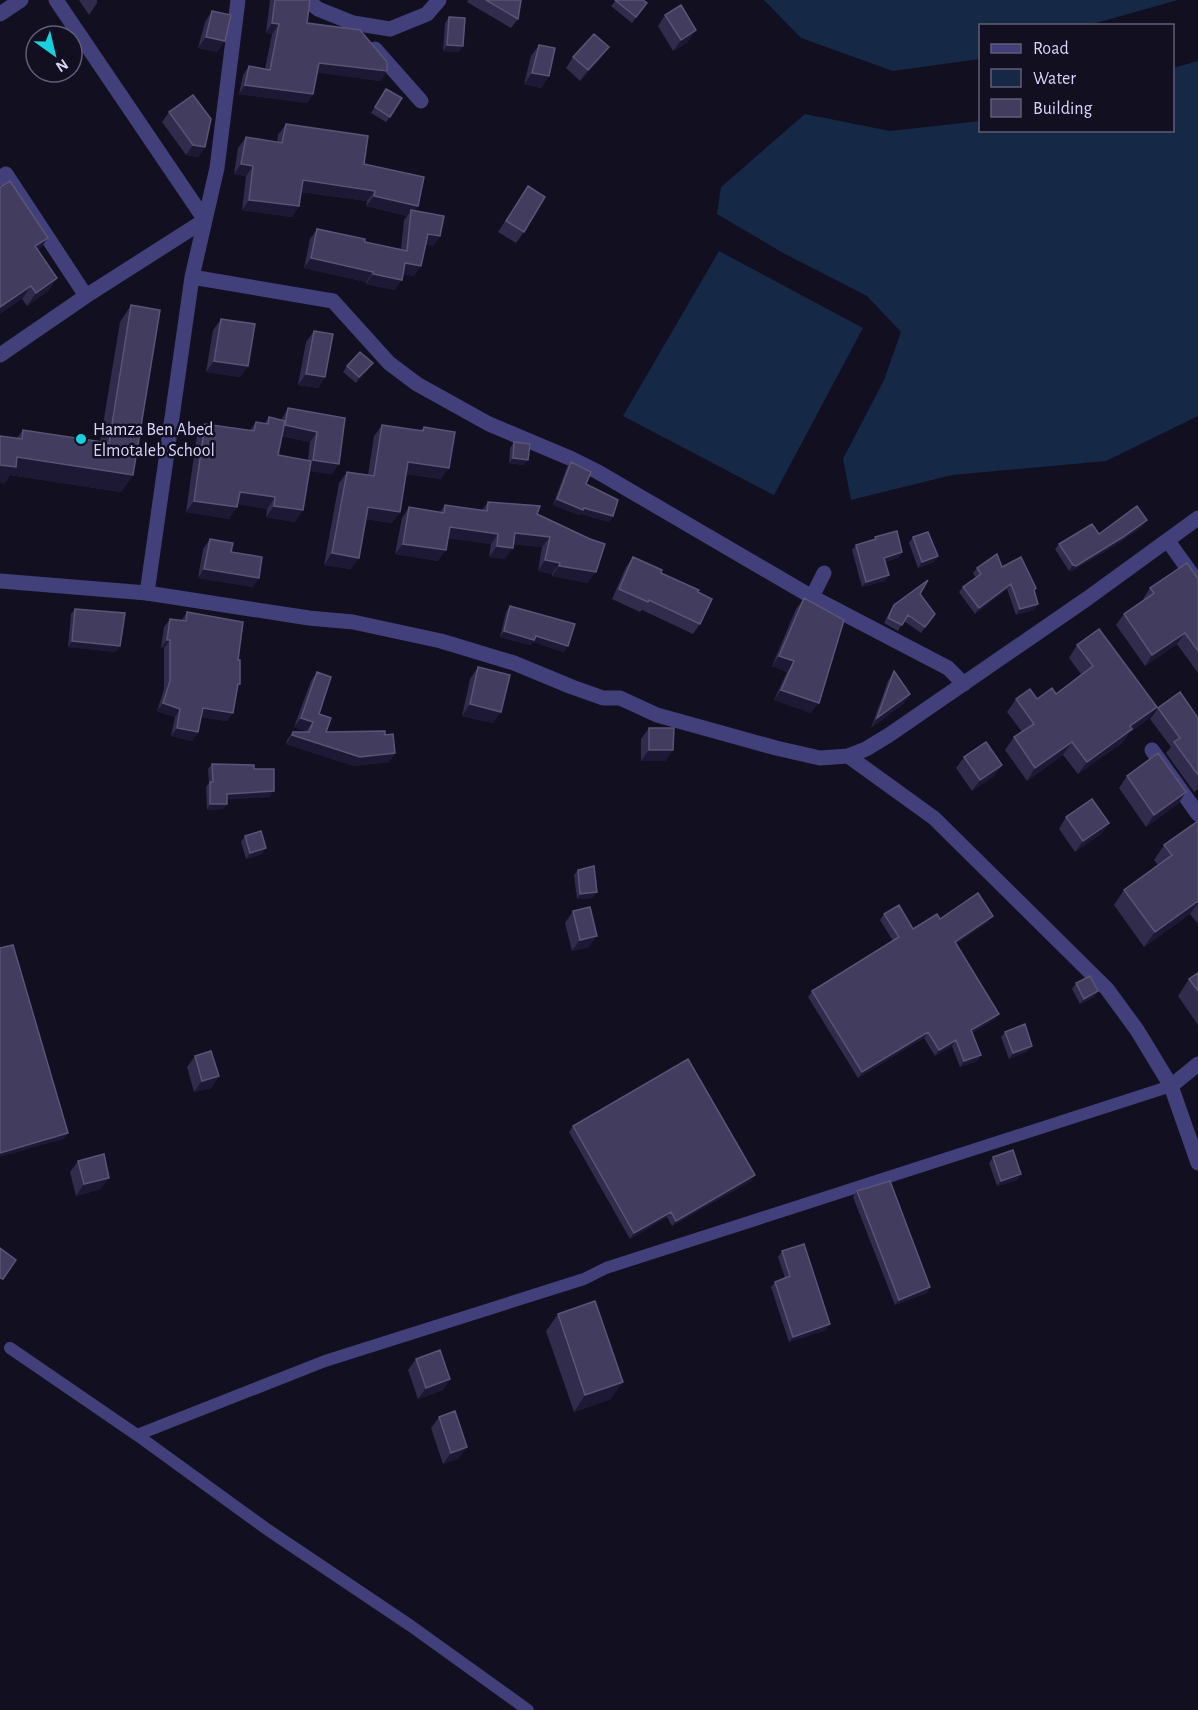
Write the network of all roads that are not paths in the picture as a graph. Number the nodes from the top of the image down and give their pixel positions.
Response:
1 (21, 0) edge
2 (56, 0) edge
3 (238, 0) edge
4 (307, 0) edge
5 (439, 0) edge
6 (0, 14) edge
7 (353, 22) junction
8 (421, 101) dead end
9 (2, 172) edge
10 (205, 219) junction
11 (192, 277) junction
12 (86, 296) junction
13 (0, 355) edge
14 (1198, 518) edge
15 (1168, 541) junction
16 (824, 573) dead end
17 (0, 581) edge
18 (1198, 583) edge
19 (147, 593) junction
20 (812, 597) junction
21 (964, 684) junction
22 (1152, 750) dead end
23 (848, 756) junction
24 (1198, 814) edge
25 (1198, 1064) edge
26 (1171, 1086) junction
27 (1198, 1163) edge
28 (10, 1348) dead end
29 (137, 1435) junction
30 (528, 1710) edge

1 - 6 street
2 - 10 street
3 - 10 street
4 - 7 street
5 - 7 street
7 - 8 street
9 - 12 street
10 - 11 street
10 - 12 street
11 - 19 street
11 - 20 street
12 - 13 street
14 - 15 street
15 - 18 street
15 - 21 street
16 - 20 street
17 - 19 street
19 - 23 street
20 - 21 street
21 - 23 street
22 - 24 street
23 - 26 street
25 - 26 street
26 - 27 street
26 - 29 lane
28 - 29 lane
29 - 30 lane

